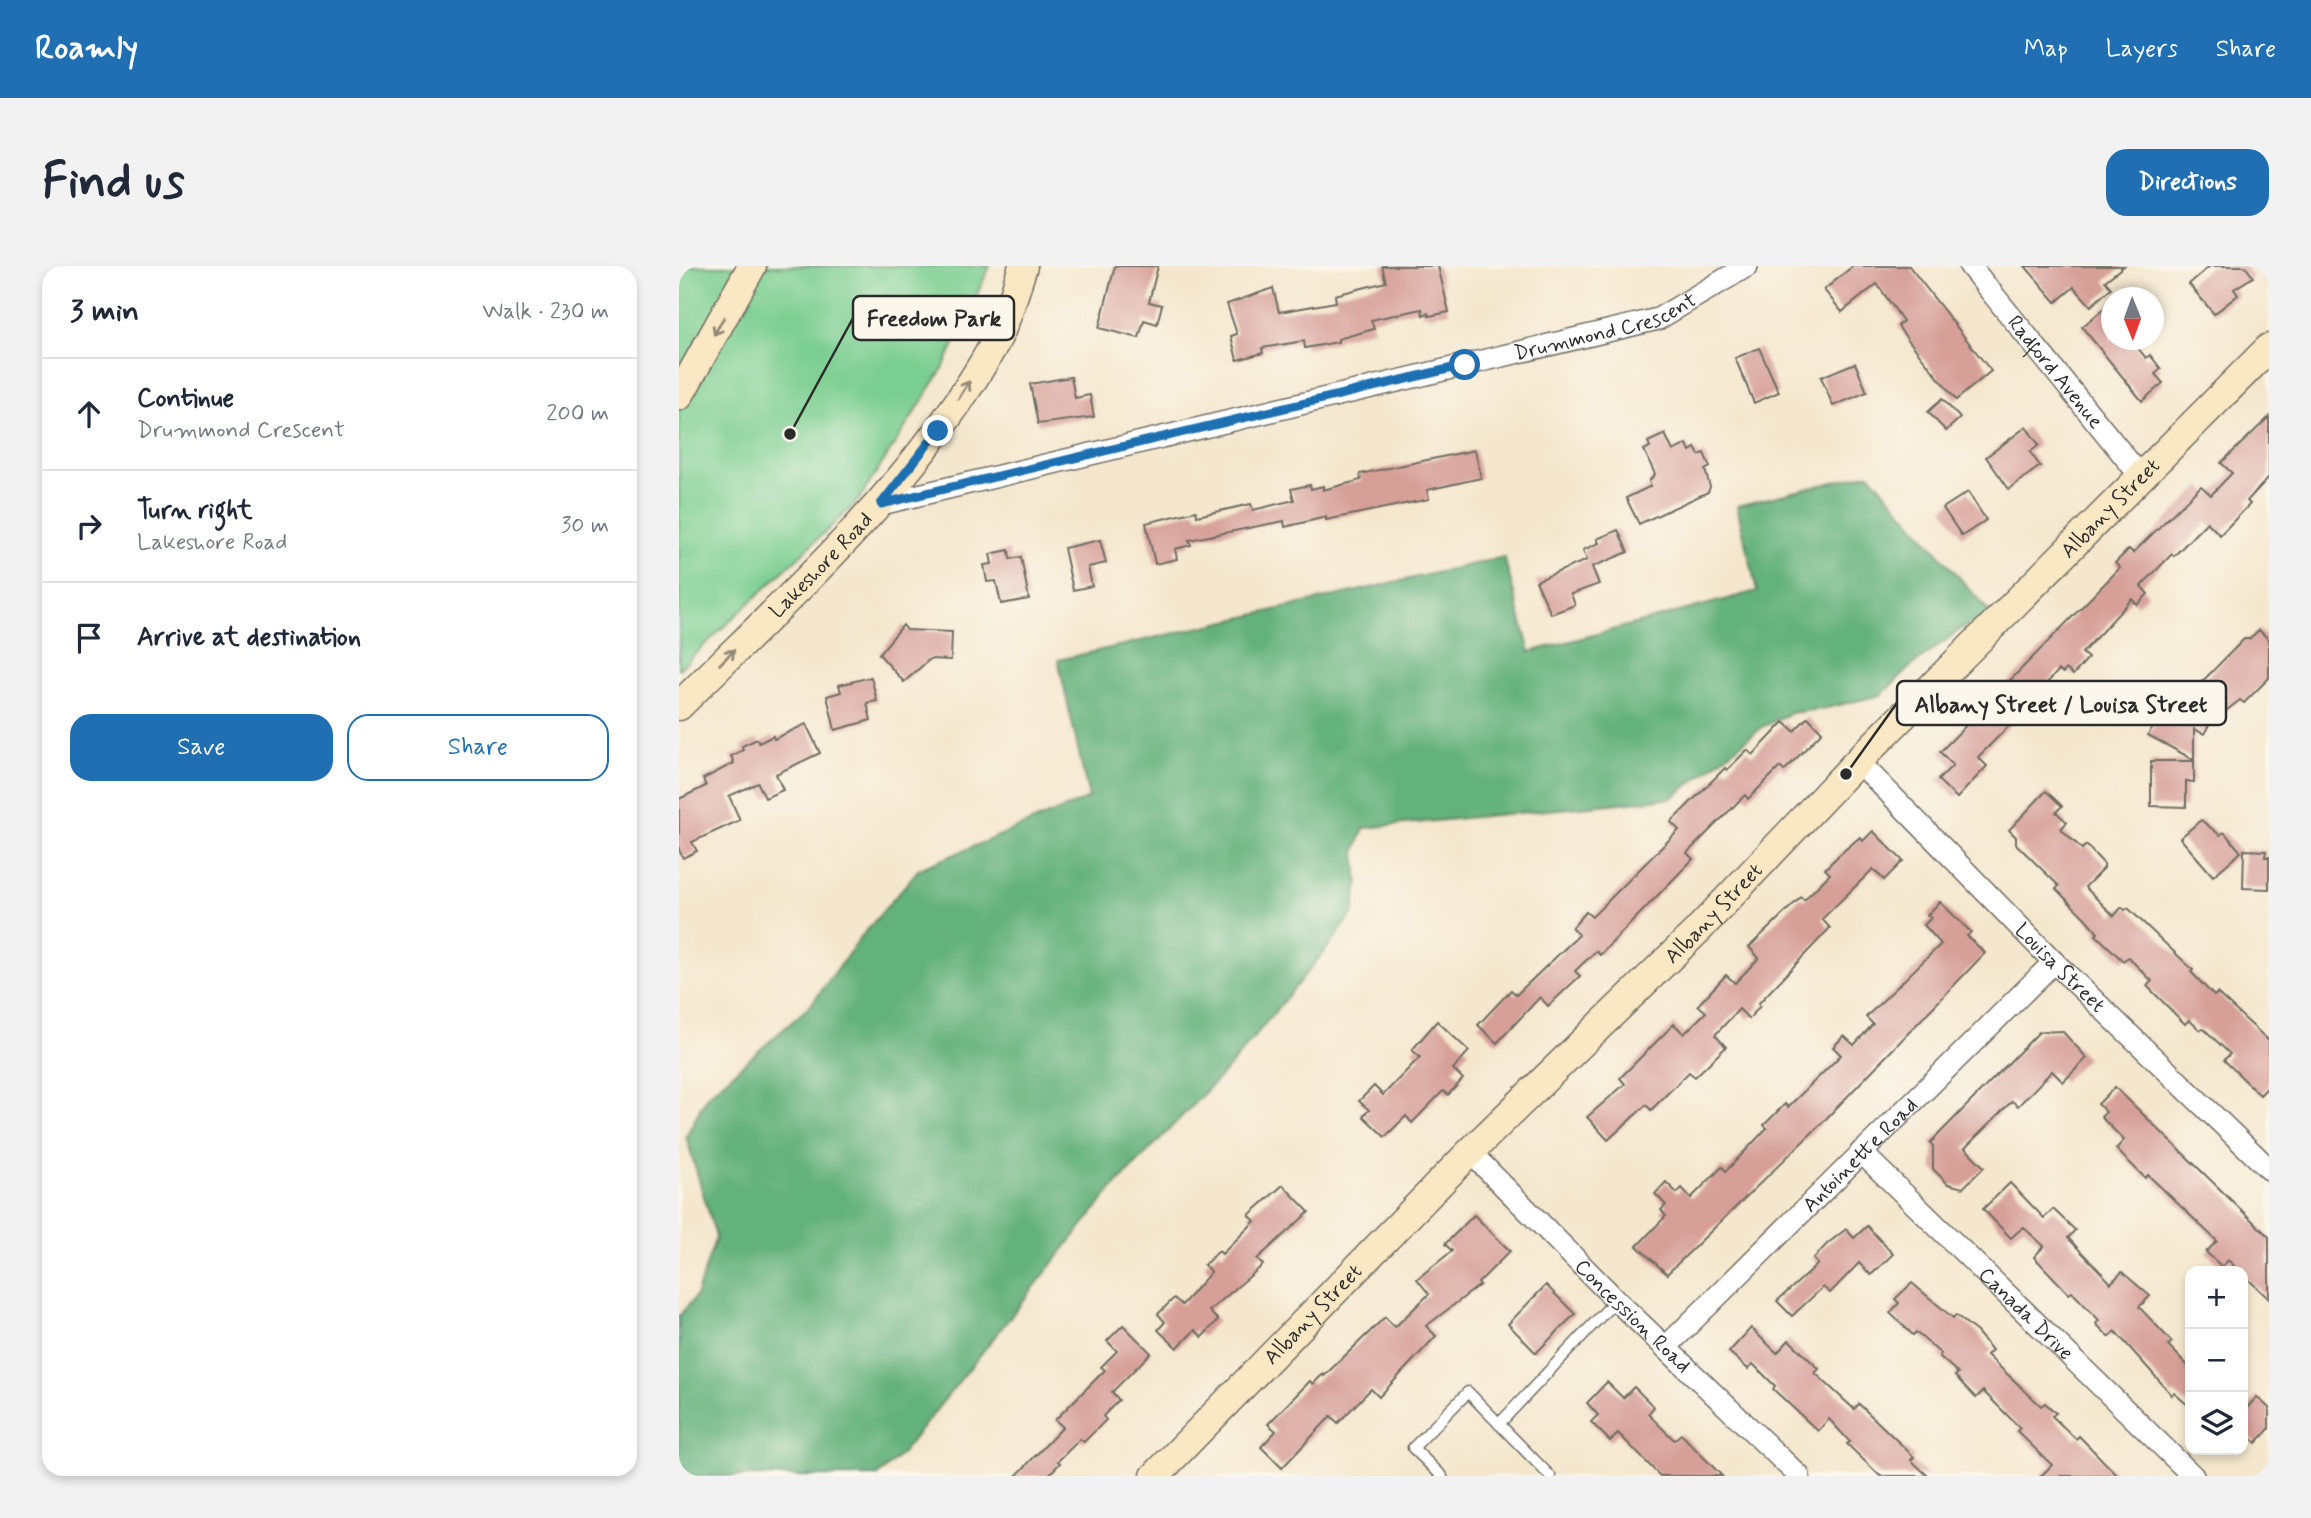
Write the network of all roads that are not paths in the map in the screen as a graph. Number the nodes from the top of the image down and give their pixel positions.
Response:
1 (752, 266) edge
2 (1023, 266) edge
3 (1747, 266) edge
4 (1970, 266) edge
5 (2269, 348) edge
6 (679, 396) edge
7 (2142, 478) junction
8 (881, 504) junction
9 (679, 706) edge
10 (1858, 761) junction
11 (2054, 962) junction
12 (1470, 1152) junction
13 (1861, 1152) junction
14 (2269, 1169) edge
15 (1616, 1300) junction
16 (1665, 1347) junction
17 (1499, 1424) junction
18 (1155, 1476) edge
19 (1442, 1476) edge
20 (1550, 1476) edge
21 (1799, 1476) edge
22 (2193, 1476) edge

1 -> 6 street
8 -> 2 street, Lakeshore Road
3 - 8 street, Drummond Crescent
4 - 7 street, Radford Avenue
5 - 7 street, Albany Street
7 - 10 street, Albany Street
9 -> 8 street, Lakeshore Road
10 - 11 street, Louisa Street
10 - 12 street, Albany Street
11 - 13 street, Antoinette Road
11 - 14 street, Louisa Street
12 - 15 street, Concession Road
12 - 18 street, Albany Street
13 - 16 street, Antoinette Road
13 - 22 street, Canada Drive
15 - 16 street, Concession Road
15 - 17 lane
16 - 21 street, Concession Road
17 - 19 lane
17 - 20 lane

